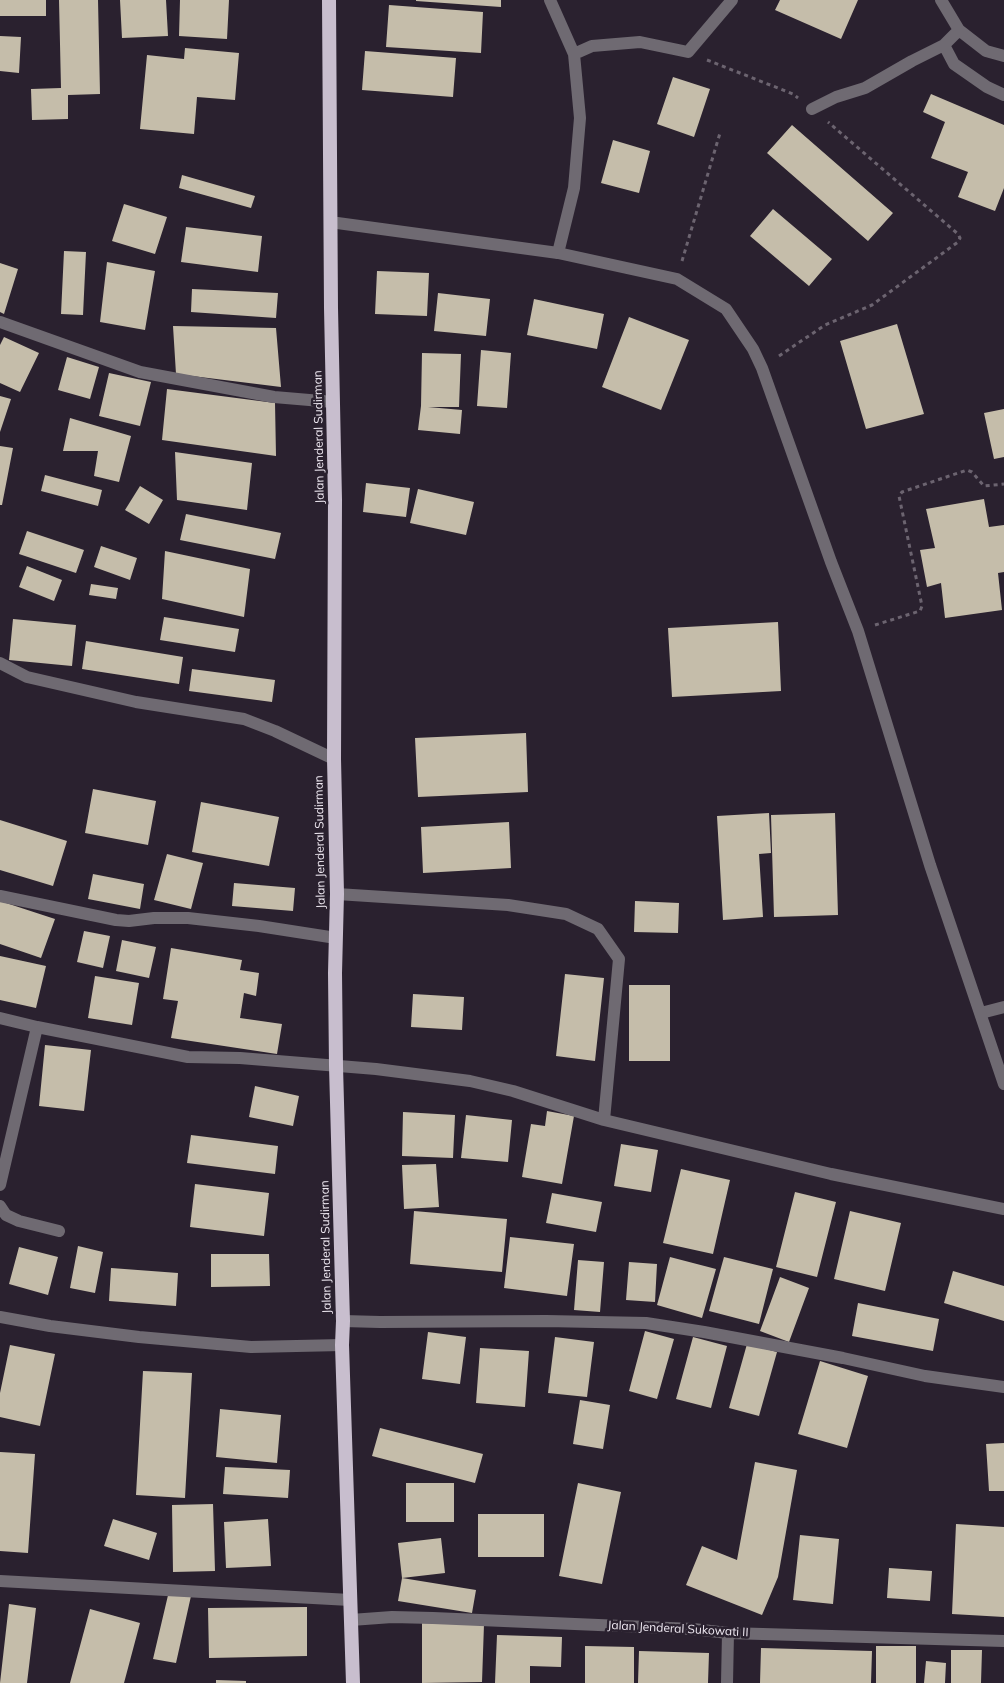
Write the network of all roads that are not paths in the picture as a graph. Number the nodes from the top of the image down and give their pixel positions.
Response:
1 (329, 0) edge
2 (550, 0) edge
3 (732, 0) edge
4 (941, 0) edge
5 (959, 30) junction
6 (944, 45) junction
7 (574, 54) junction
8 (1004, 56) edge
9 (1004, 94) edge
10 (812, 109) road end
11 (330, 222) junction
12 (558, 253) junction
13 (0, 322) edge
14 (333, 402) junction
15 (0, 663) edge
16 (334, 759) junction
17 (337, 894) junction
18 (0, 896) edge
19 (336, 938) junction
20 (1004, 1006) edge
21 (981, 1013) junction
22 (0, 1018) edge
23 (37, 1027) junction
24 (336, 1066) junction
25 (1004, 1084) edge
26 (604, 1120) junction
27 (0, 1185) edge
28 (0, 1206) edge
29 (1004, 1209) edge
30 (59, 1230) dead end
31 (0, 1318) edge
32 (343, 1321) junction
33 (342, 1345) junction
34 (1004, 1387) edge
35 (0, 1581) edge
36 (350, 1600) junction
37 (351, 1620) junction
38 (728, 1632) junction
39 (1004, 1641) edge
40 (353, 1683) edge
41 (727, 1683) edge

1 - 11 highway, Jalan Jenderal Sudirman
2 - 7 street
3 - 7 street
4 - 5 street
5 - 6 street
5 - 8 street
6 - 9 street
6 - 10 street
7 - 12 street
11 - 12 street
11 - 14 highway, Jalan Jenderal Sudirman
12 - 21 street
13 - 14 street
14 - 16 highway, Jalan Jenderal Sudirman
15 - 16 street
16 - 17 highway, Jalan Jenderal Sudirman
17 - 19 highway, Jalan Jenderal Sudirman
17 - 26 street
18 - 19 street
19 - 24 highway, Jalan Jenderal Sudirman
20 - 21 street
21 - 25 street
22 - 23 street
23 - 24 street
23 - 27 street
24 - 26 street
24 - 32 highway, Jalan Jenderal Sudirman
26 - 29 street
28 - 30 street
31 - 33 street
32 - 33 highway, Jalan Jenderal Sudirman
32 - 34 street
33 - 36 highway, Jalan Jenderal Sudirman
35 - 36 street
36 - 37 highway, Jalan Jenderal Sudirman
37 - 38 street, Jalan Jenderal Sukowati II
37 - 40 highway, Jalan Jenderal Sudirman
38 - 39 street, Jalan Jenderal Sukowati II
38 - 41 street

